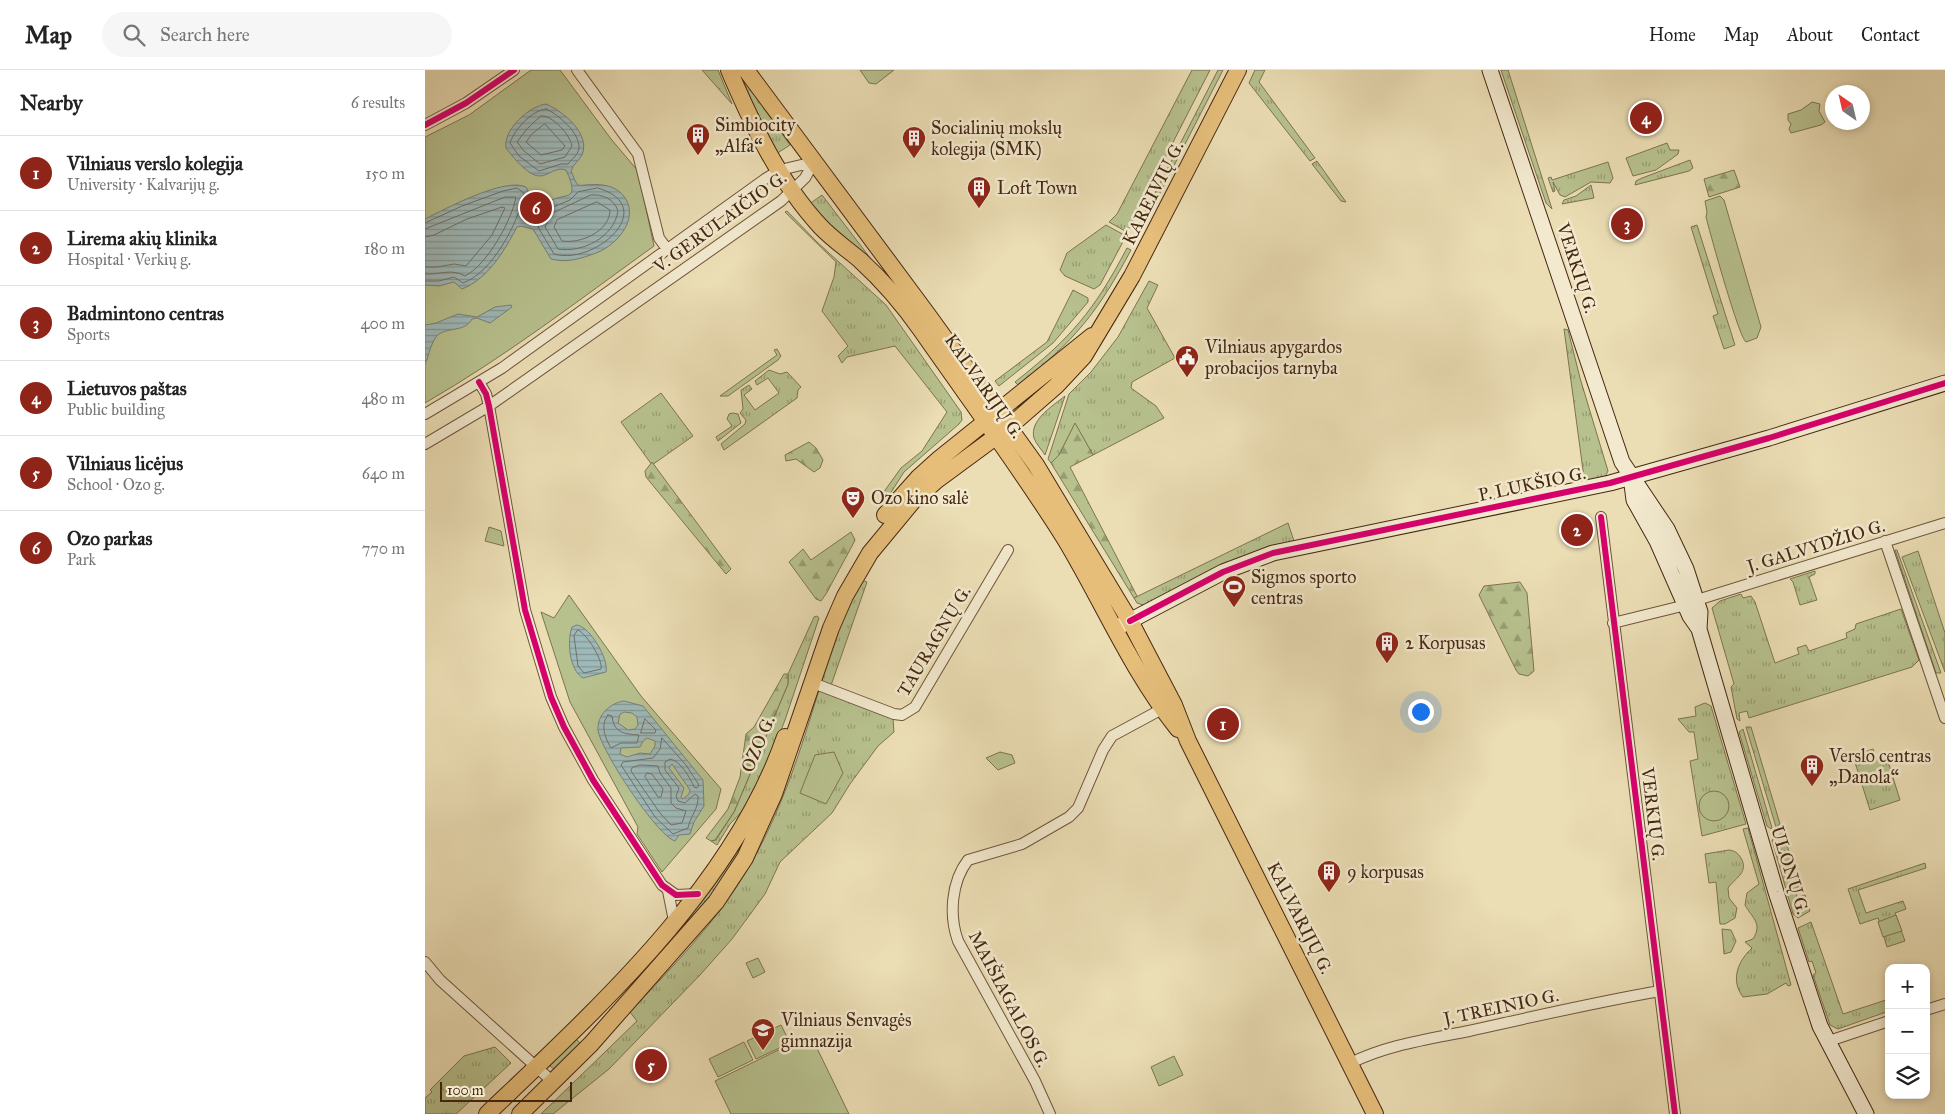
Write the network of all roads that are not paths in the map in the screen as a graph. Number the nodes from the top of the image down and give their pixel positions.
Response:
1 (514, 70) edge
2 (577, 70) edge
3 (729, 70) edge
4 (746, 70) edge
5 (1238, 70) edge
6 (1490, 70) edge
7 (425, 125) edge
8 (814, 162) junction
9 (780, 170) junction
10 (794, 192) junction
11 (667, 249) junction
12 (1098, 332) junction
13 (479, 382) junction
14 (1945, 383) edge
15 (489, 406) junction
16 (998, 412) junction
17 (425, 414) edge
18 (985, 422) junction
19 (1009, 427) junction
20 (996, 438) junction
21 (425, 444) edge
22 (1631, 476) junction
23 (1601, 517) dead end
24 (1945, 523) edge
25 (1885, 541) junction
26 (1007, 550) dead end
27 (1691, 602) junction
28 (1130, 621) junction
29 (1613, 623) junction
30 (1116, 629) junction
31 (813, 683) junction
32 (1162, 709) junction
33 (1945, 718) edge
34 (1188, 741) junction
35 (668, 891) junction
36 (698, 894) junction
37 (675, 921) junction
38 (425, 962) edge
39 (1660, 991) junction
40 (1945, 1004) edge
41 (1929, 1009) edge
42 (1885, 1022) edge
43 (1826, 1042) junction
44 (1351, 1064) junction
45 (537, 1067) junction
46 (553, 1082) junction
47 (487, 1114) edge
48 (520, 1114) edge
49 (1050, 1114) edge
50 (1375, 1114) edge
51 (1675, 1114) edge
52 (1866, 1114) edge

1 - 7 street
2 - 11 street
3 - 9 main road, KALVARIJŲ G.
4 - 8 main road, KALVARIJŲ G.
5 - 12 main road, KAREIVIŲ G.
6 - 22 main road, VERKIŲ G.
8 - 9 street, V. GERULAIČIO G.
8 - 10 street, V. GERULAIČIO G.
8 - 16 main road, KALVARIJŲ G.
9 - 10 main road, KALVARIJŲ G.
9 - 11 street, V. GERULAIČIO G.
10 - 15 street, V. GERULAIČIO G.
10 - 18 main road, KALVARIJŲ G.
11 - 13 street, V. GERULAIČIO G.
12 - 16 main road, KAREIVIŲ G.
12 - 19 main road, KAREIVIŲ G.
13 - 15 street
13 - 17 street, V. GERULAIČIO G.
14 - 22 main road, P. LUKŠIO G.
15 - 21 street, V. GERULAIČIO G.
15 - 35 street
16 - 18 main road, KAREIVIŲ G.
16 - 19 main road, KALVARIJŲ G.
18 - 20 main road, KALVARIJŲ G.
18 - 36 main road, OZO G.
19 - 20 main road, KAREIVIŲ G.
19 - 28 main road, KALVARIJŲ G.
20 - 30 main road, KALVARIJŲ G.
20 - 31 main road, OZO G.
22 - 27 main road, ULONŲ G.
22 - 28 main road, P. LUKŠIO G.
23 - 29 street, VERKIŲ G.
24 - 25 street, J. GALVYDŽIO G.
25 - 27 street, J. GALVYDŽIO G.
25 - 33 street
26 - 31 street, TAURAGNŲ G.
27 - 29 street, J. GALVYDŽIO G.
27 - 43 main road, ULONŲ G.
28 - 30 main road, P. LUKŠIO G.
28 - 34 main road, KALVARIJŲ G.
29 - 39 street, VERKIŲ G.
30 - 32 main road, KALVARIJŲ G.
31 - 46 main road, OZO G.
32 - 34 main road, KALVARIJŲ G.
32 - 49 street, MAIŠIAGALOS G.
34 - 44 main road, KALVARIJŲ G.
35 - 36 street
35 - 37 street
36 - 37 main road, OZO G.
37 - 45 main road, OZO G.
38 - 45 street
39 - 44 street, J. TREINIO G.
39 - 51 street, VERKIŲ G.
40 - 41 street
42 - 43 street
43 - 52 main road, ULONŲ G.
44 - 50 main road, KALVARIJŲ G.
45 - 46 street
45 - 47 main road, OZO G.
46 - 48 main road, OZO G.

